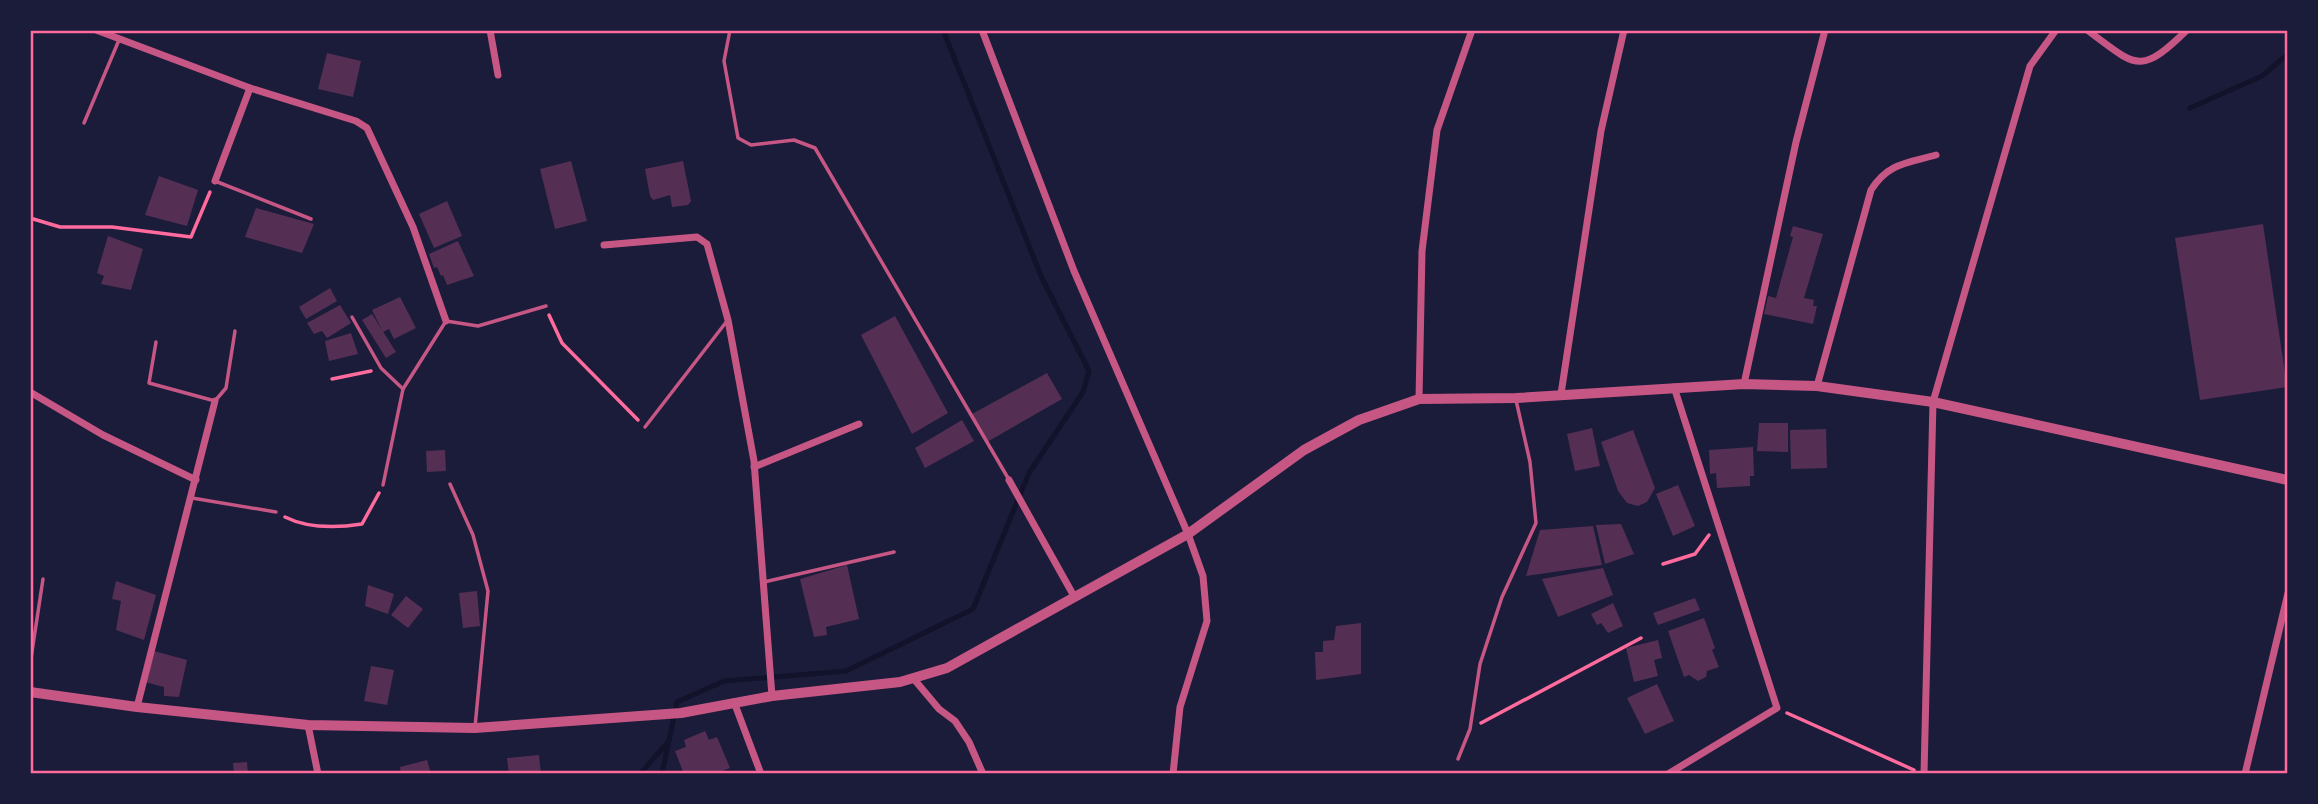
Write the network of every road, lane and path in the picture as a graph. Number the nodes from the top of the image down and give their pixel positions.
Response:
1 (96, 30) edge
2 (490, 30) edge
3 (730, 30) edge
4 (982, 30) edge
5 (1472, 30) edge
6 (1624, 30) edge
7 (2056, 30) edge
8 (2087, 30) edge
9 (2187, 30) edge
10 (1824, 34) dead end
11 (119, 40) junction
12 (498, 75) dead end
13 (250, 88) junction
14 (84, 123) dead end
15 (1936, 155) dead end
16 (215, 181) junction
17 (30, 218) edge
18 (312, 219) dead end
19 (604, 244) dead end
20 (546, 306) joint
21 (352, 317) dead end
22 (728, 320) junction
23 (446, 321) junction
24 (235, 331) dead end
25 (156, 342) dead end
26 (381, 368) junction
27 (332, 379) dead end
28 (1744, 384) junction
29 (1817, 386) junction
30 (1674, 387) junction
31 (402, 389) junction
32 (30, 392) edge
33 (1561, 394) junction
34 (1516, 398) junction
35 (1419, 399) junction
36 (215, 401) junction
37 (1933, 402) junction
38 (859, 424) dead end
39 (645, 427) joint
40 (754, 467) junction
41 (196, 480) junction
42 (1009, 480) joint
43 (2288, 480) edge
44 (450, 484) dead end
45 (383, 485) joint
46 (192, 498) junction
47 (276, 512) joint
48 (1718, 523) junction
49 (1188, 534) junction
50 (894, 552) dead end
51 (1663, 564) dead end
52 (43, 579) dead end
53 (762, 583) junction
54 (2288, 593) edge
55 (1075, 598) junction
56 (1641, 638) dead end
57 (30, 665) edge
58 (913, 678) junction
59 (30, 692) edge
60 (771, 692) junction
61 (734, 702) junction
62 (137, 707) junction
63 (1777, 708) junction
64 (308, 725) junction
65 (475, 728) junction
66 (1470, 729) junction
67 (1458, 759) dead end
68 (318, 774) edge
69 (761, 774) edge
70 (984, 774) edge
71 (1173, 774) edge
72 (1671, 774) edge
73 (1923, 774) edge
74 (2245, 774) edge

1 - 11 street
2 - 12 street
3 - 42 lane
4 - 49 street
5 - 35 street
6 - 33 street
7 - 37 street
8 - 9 street
10 - 28 street
11 - 13 street
11 - 14 lane
13 - 16 street
13 - 23 street
15 - 29 street
16 - 17 path
16 - 18 lane
19 - 22 street
20 - 23 lane
20 - 39 path
21 - 26 lane
22 - 39 lane
22 - 40 street
23 - 31 lane
24 - 36 lane
25 - 36 lane
26 - 27 path
26 - 31 lane
28 - 29 street
28 - 30 street
29 - 37 street
30 - 33 street
30 - 48 street
31 - 45 lane
32 - 41 street
33 - 34 street
34 - 35 street
34 - 66 lane
35 - 49 street
36 - 41 street
37 - 43 street
37 - 73 street
38 - 40 street
40 - 53 street
41 - 46 street
42 - 55 street
44 - 65 lane
45 - 47 path
46 - 47 lane
46 - 62 street
48 - 51 path
48 - 63 street
49 - 55 street
49 - 71 street
50 - 53 lane
52 - 57 lane
53 - 60 street
54 - 74 street
55 - 58 street
56 - 66 path
58 - 60 street
58 - 70 street
59 - 62 street
60 - 61 street
61 - 65 street
61 - 69 street
62 - 64 street
63 - 72 street
63 - 73 path
64 - 65 street
64 - 68 street
66 - 67 lane

